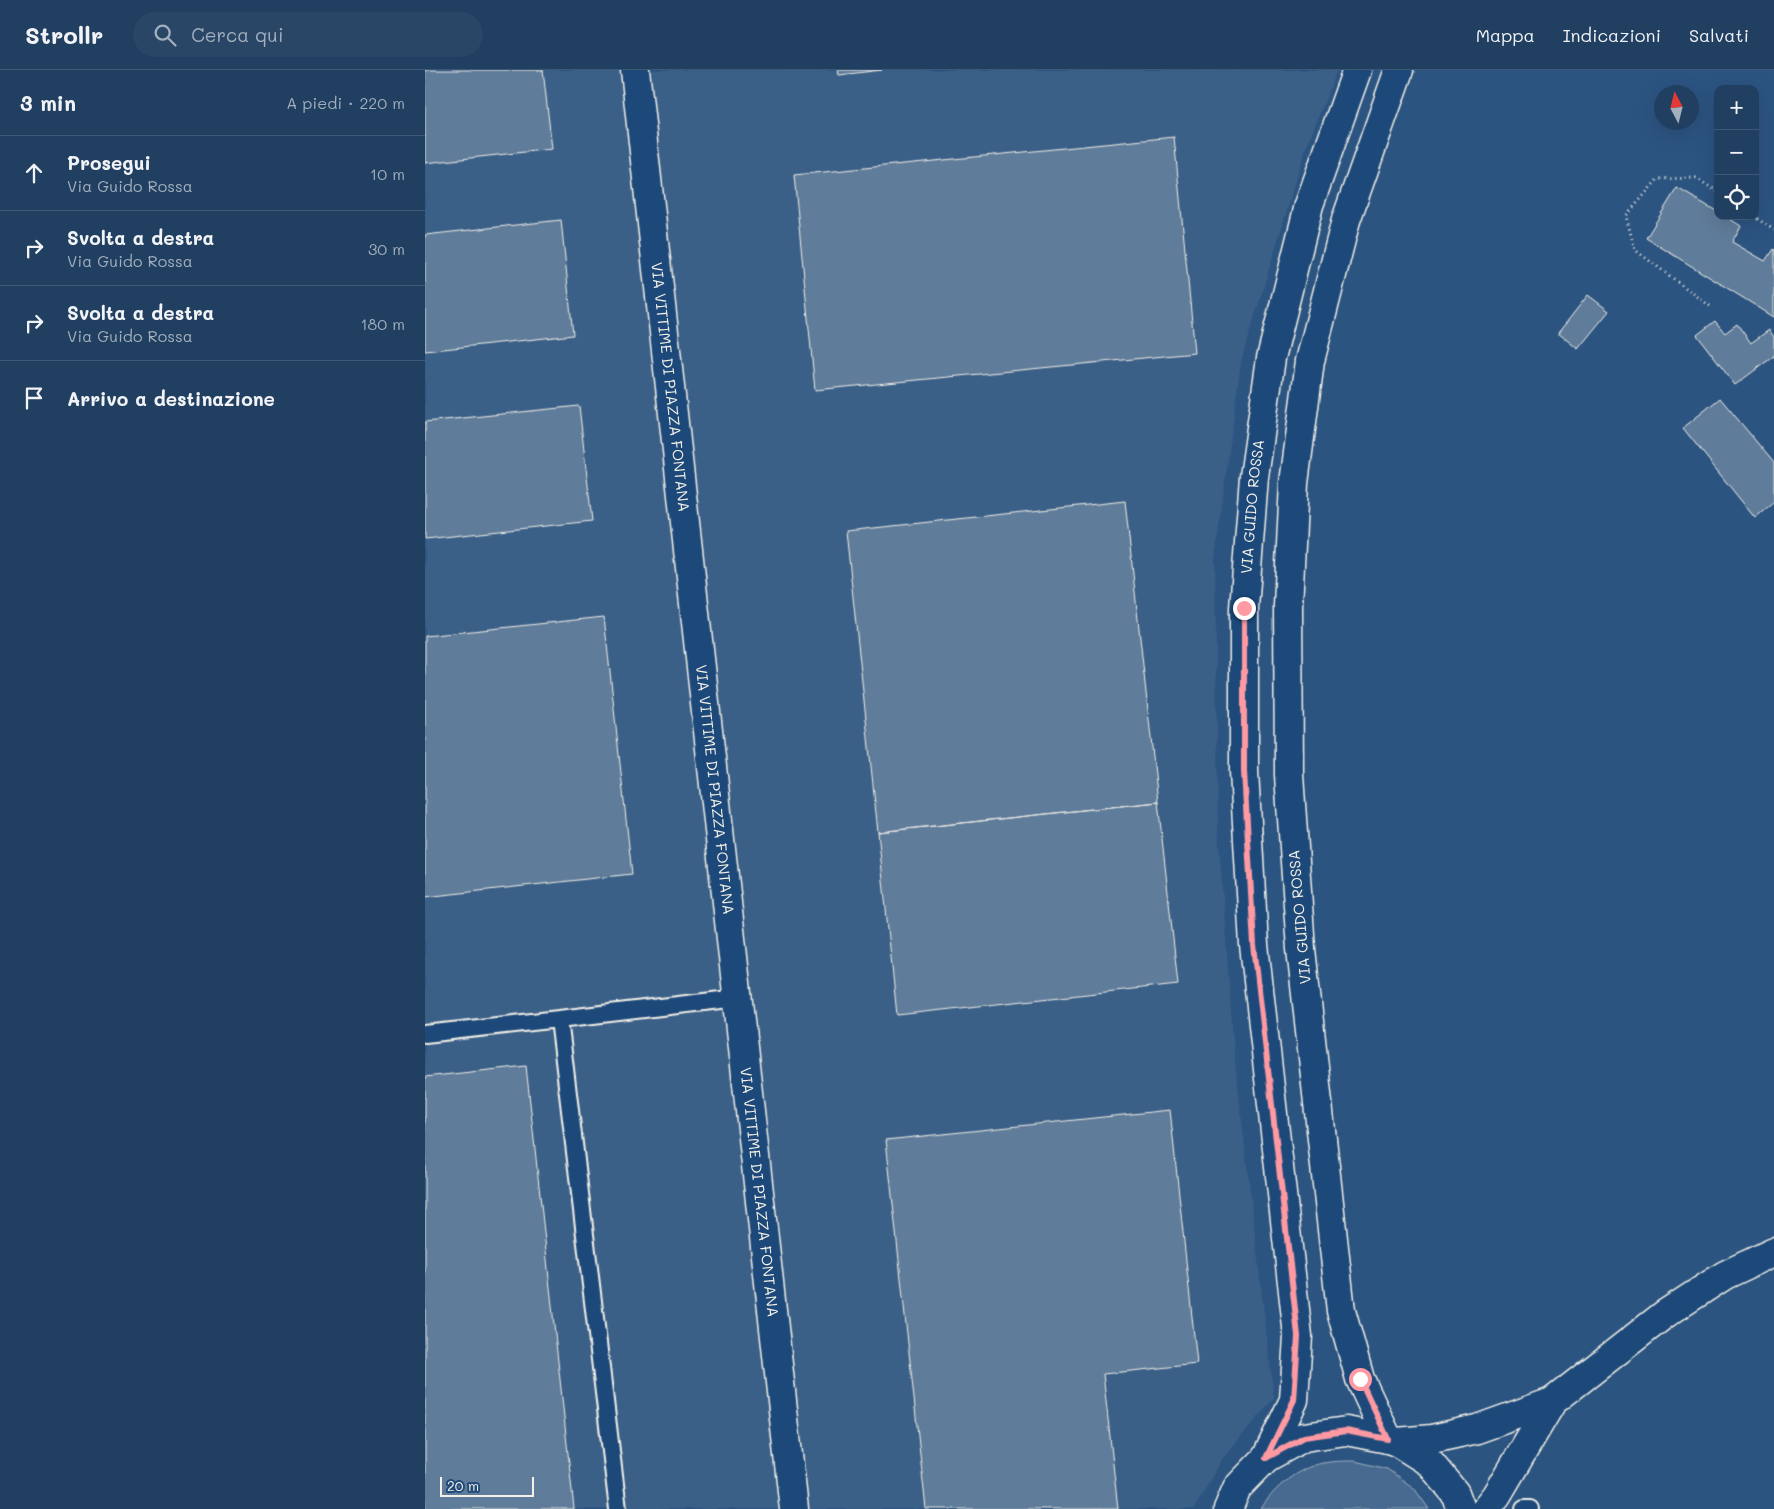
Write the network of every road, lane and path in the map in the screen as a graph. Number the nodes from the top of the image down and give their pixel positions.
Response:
1 (635, 70) edge
2 (1357, 70) edge
3 (1399, 70) edge
4 (1714, 189) edge
5 (1759, 220) edge
6 (1774, 230) edge
7 (1710, 306) dead end
8 (737, 998) junction
9 (559, 1019) junction
10 (425, 1034) edge
11 (1774, 1252) edge
12 (1552, 1402) junction
13 (1392, 1440) junction
14 (1266, 1458) junction
15 (618, 1509) edge
16 (794, 1509) edge
17 (1228, 1509) edge
18 (1461, 1509) edge
19 (1486, 1509) edge
20 (1524, 1509) edge
21 (1530, 1509) edge

1 - 8 street, VIA VITTIME DI PIAZZA FONTANA
2 - 14 street, VIA GUIDO ROSSA
3 - 13 street, VIA GUIDO ROSSA
4 - 7 path
5 - 6 path
8 - 9 lane
8 - 16 street, VIA VITTIME DI PIAZZA FONTANA
9 - 10 lane
9 - 15 lane
11 - 12 street
12 - 13 street
12 - 19 street
13 - 14 street, VIA GUIDO ROSSA
13 - 18 street, VIA GUIDO ROSSA
14 - 17 street, VIA GUIDO ROSSA
20 - 21 lane

